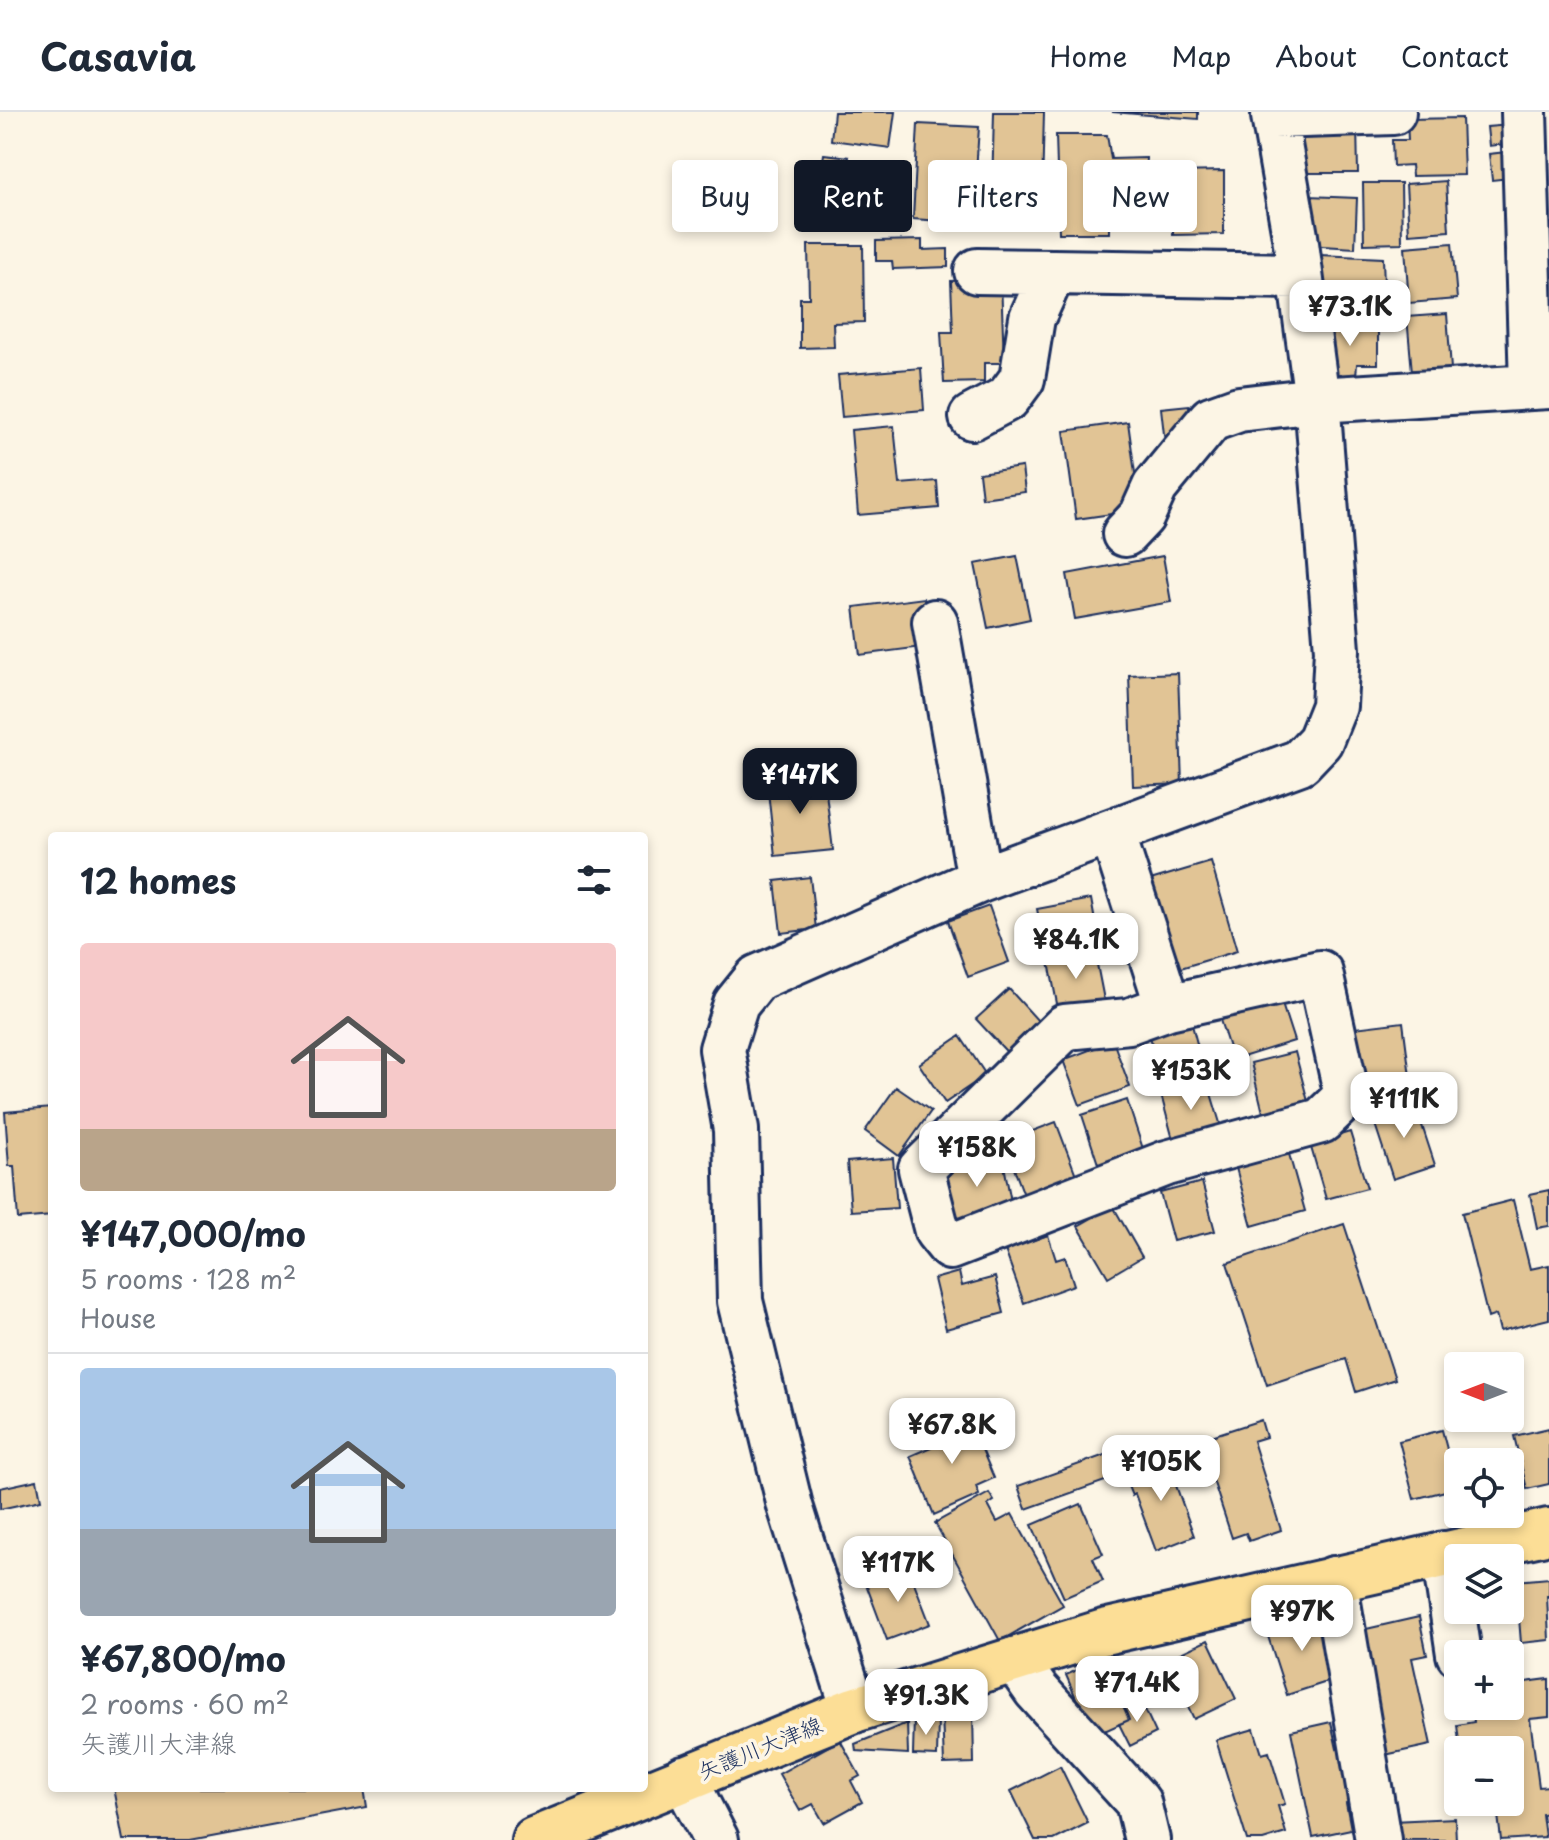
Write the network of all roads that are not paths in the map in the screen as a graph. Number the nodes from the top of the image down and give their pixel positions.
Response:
1 (1393, 112) edge
2 (1524, 112) edge
3 (1273, 114) edge
4 (977, 271) dead end
5 (1053, 272) junction
6 (1299, 276) junction
7 (1541, 386) edge
8 (1317, 400) junction
9 (972, 417) dead end
10 (1125, 534) dead end
11 (935, 622) dead end
12 (1112, 832) junction
13 (980, 880) junction
14 (1168, 1007) junction
15 (1549, 1531) edge
16 (1490, 1544) edge
17 (1444, 1554) edge
18 (1334, 1579) junction
19 (1015, 1660) junction
20 (854, 1710) junction
21 (684, 1778) junction
22 (534, 1840) edge
23 (716, 1840) edge
24 (1147, 1840) edge
25 (1378, 1840) edge

1 - 3 street
2 - 7 street
3 - 6 street
4 - 5 street
5 - 6 street
5 - 9 street
6 - 8 street
7 - 8 street
8 - 10 street
8 - 12 street
11 - 13 street
12 - 13 street
12 - 14 street
13 - 20 street
14 - 14 street
15 - 16 main road, 矢護川大津線
17 - 18 main road, 矢護川大津線
18 - 19 main road, 矢護川大津線
18 - 25 street
19 - 20 main road, 矢護川大津線
19 - 24 street
20 - 21 main road, 矢護川大津線
21 - 22 main road, 矢護川大津線
21 - 23 street

